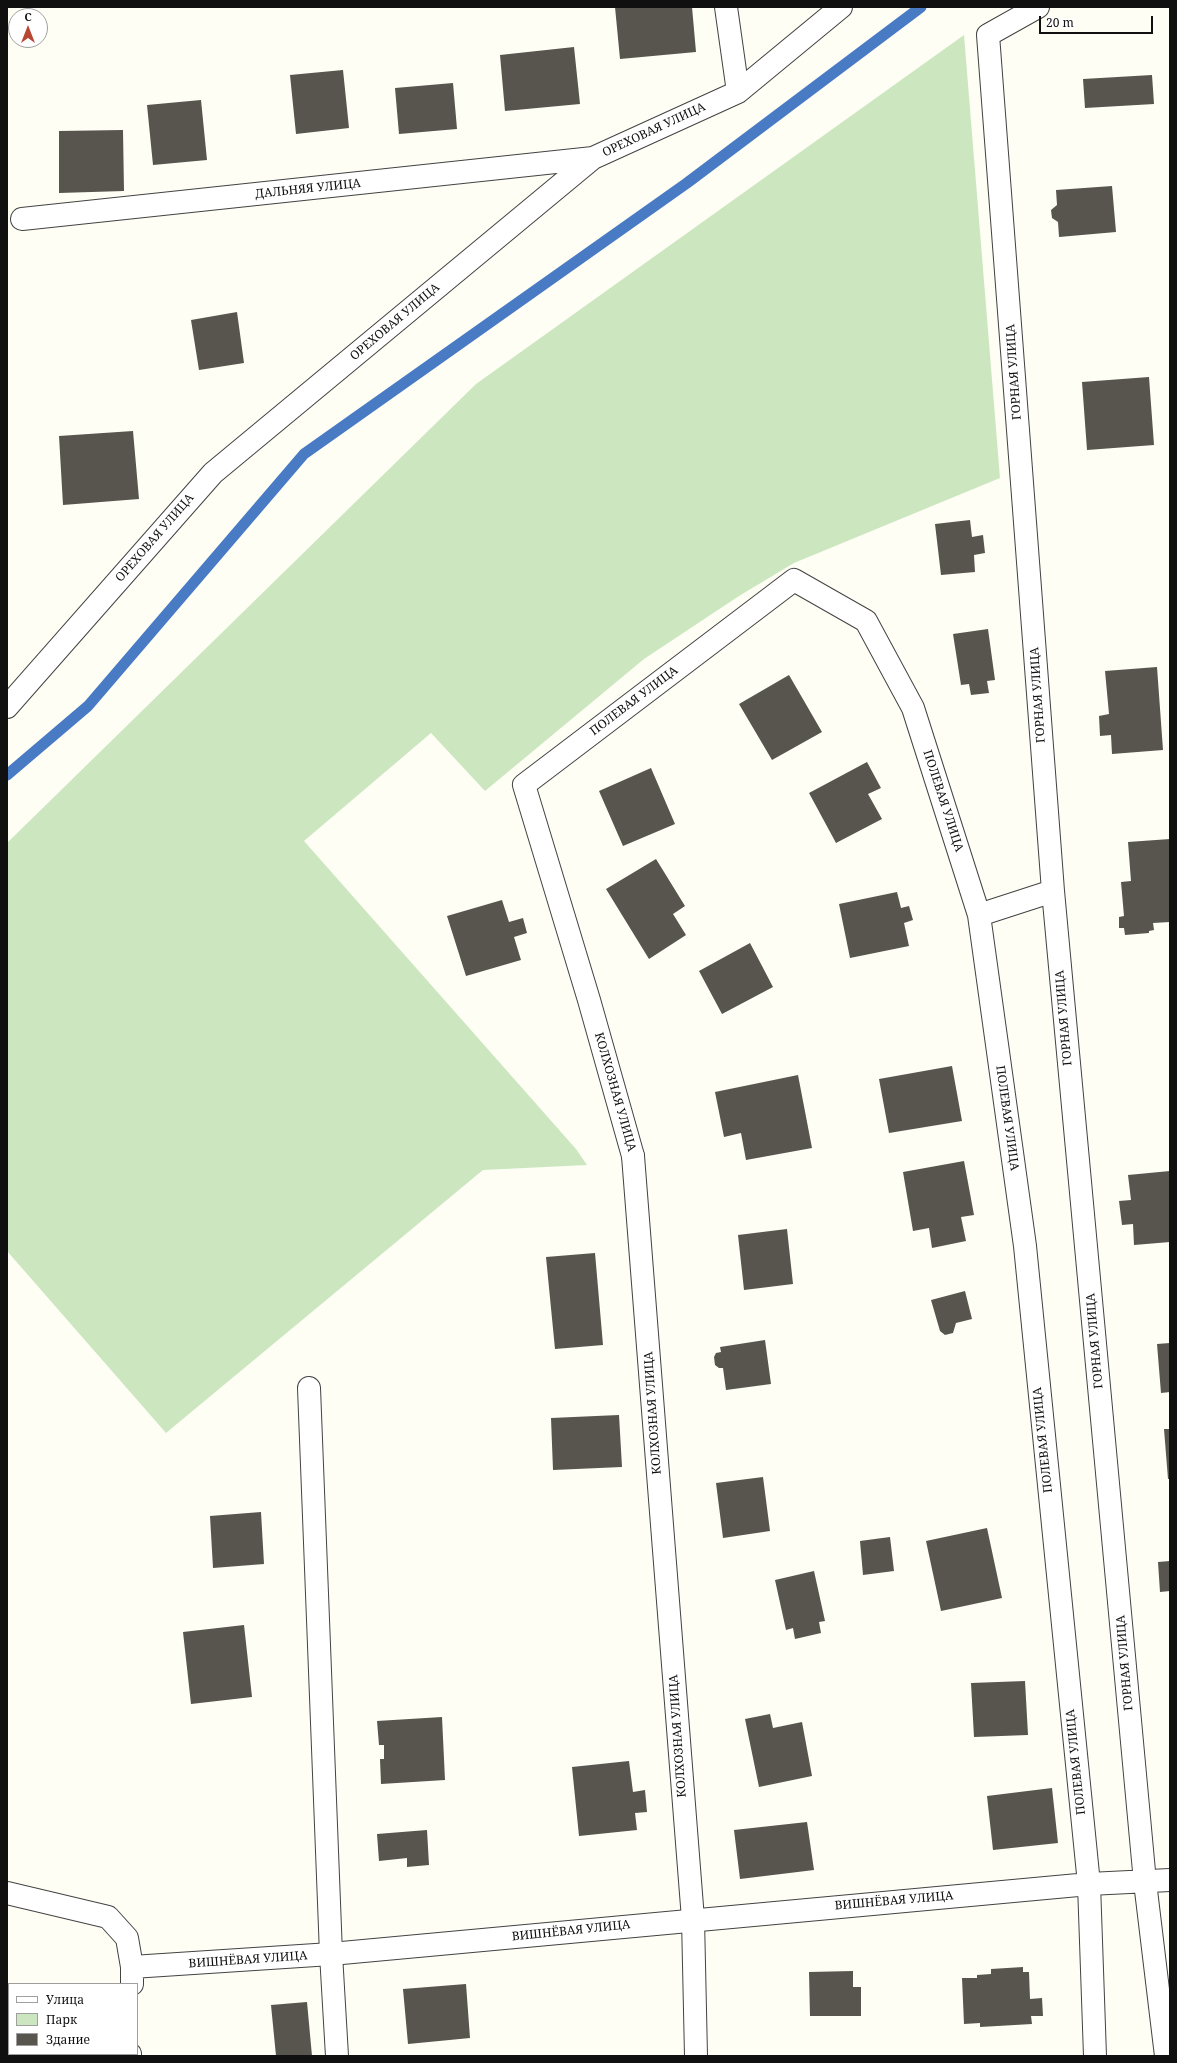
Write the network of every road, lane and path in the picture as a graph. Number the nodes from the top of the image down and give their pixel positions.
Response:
1 (726, 7) edge
2 (841, 7) edge
3 (1038, 7) edge
4 (738, 92) junction
5 (593, 158) junction
6 (22, 219) dead end
7 (7, 707) edge
8 (524, 785) joint
9 (1052, 891) junction
10 (979, 915) junction
11 (309, 1388) dead end
12 (1170, 1880) edge
13 (1145, 1882) junction
14 (1089, 1884) junction
15 (7, 1893) edge
16 (693, 1919) junction
17 (331, 1954) junction
18 (132, 1975) edge
19 (337, 2056) edge
20 (696, 2056) edge
21 (1095, 2056) edge
22 (1166, 2056) edge

1 - 4 street
2 - 4 street, ОРЕХОВАЯ УЛИЦА
3 - 9 street, ГОРНАЯ УЛИЦА
4 - 5 street, ОРЕХОВАЯ УЛИЦА
5 - 6 street, ДАЛЬНЯЯ УЛИЦА
5 - 7 street, ОРЕХОВАЯ УЛИЦА
8 - 10 street, ПОЛЕВАЯ УЛИЦА
8 - 16 street, КОЛХОЗНАЯ УЛИЦА
9 - 10 street
9 - 13 street, ГОРНАЯ УЛИЦА
10 - 14 street, ПОЛЕВАЯ УЛИЦА
11 - 17 street
12 - 13 street, ВИШНЁВАЯ УЛИЦА
13 - 14 street, ВИШНЁВАЯ УЛИЦА
13 - 22 street, ГОРНАЯ УЛИЦА
14 - 16 street, ВИШНЁВАЯ УЛИЦА
14 - 21 street, ПОЛЕВАЯ УЛИЦА
15 - 18 street, ВИШНЁВАЯ УЛИЦА
16 - 17 street, ВИШНЁВАЯ УЛИЦА
16 - 20 street, КОЛХОЗНАЯ УЛИЦА
17 - 18 street, ВИШНЁВАЯ УЛИЦА
17 - 19 street

